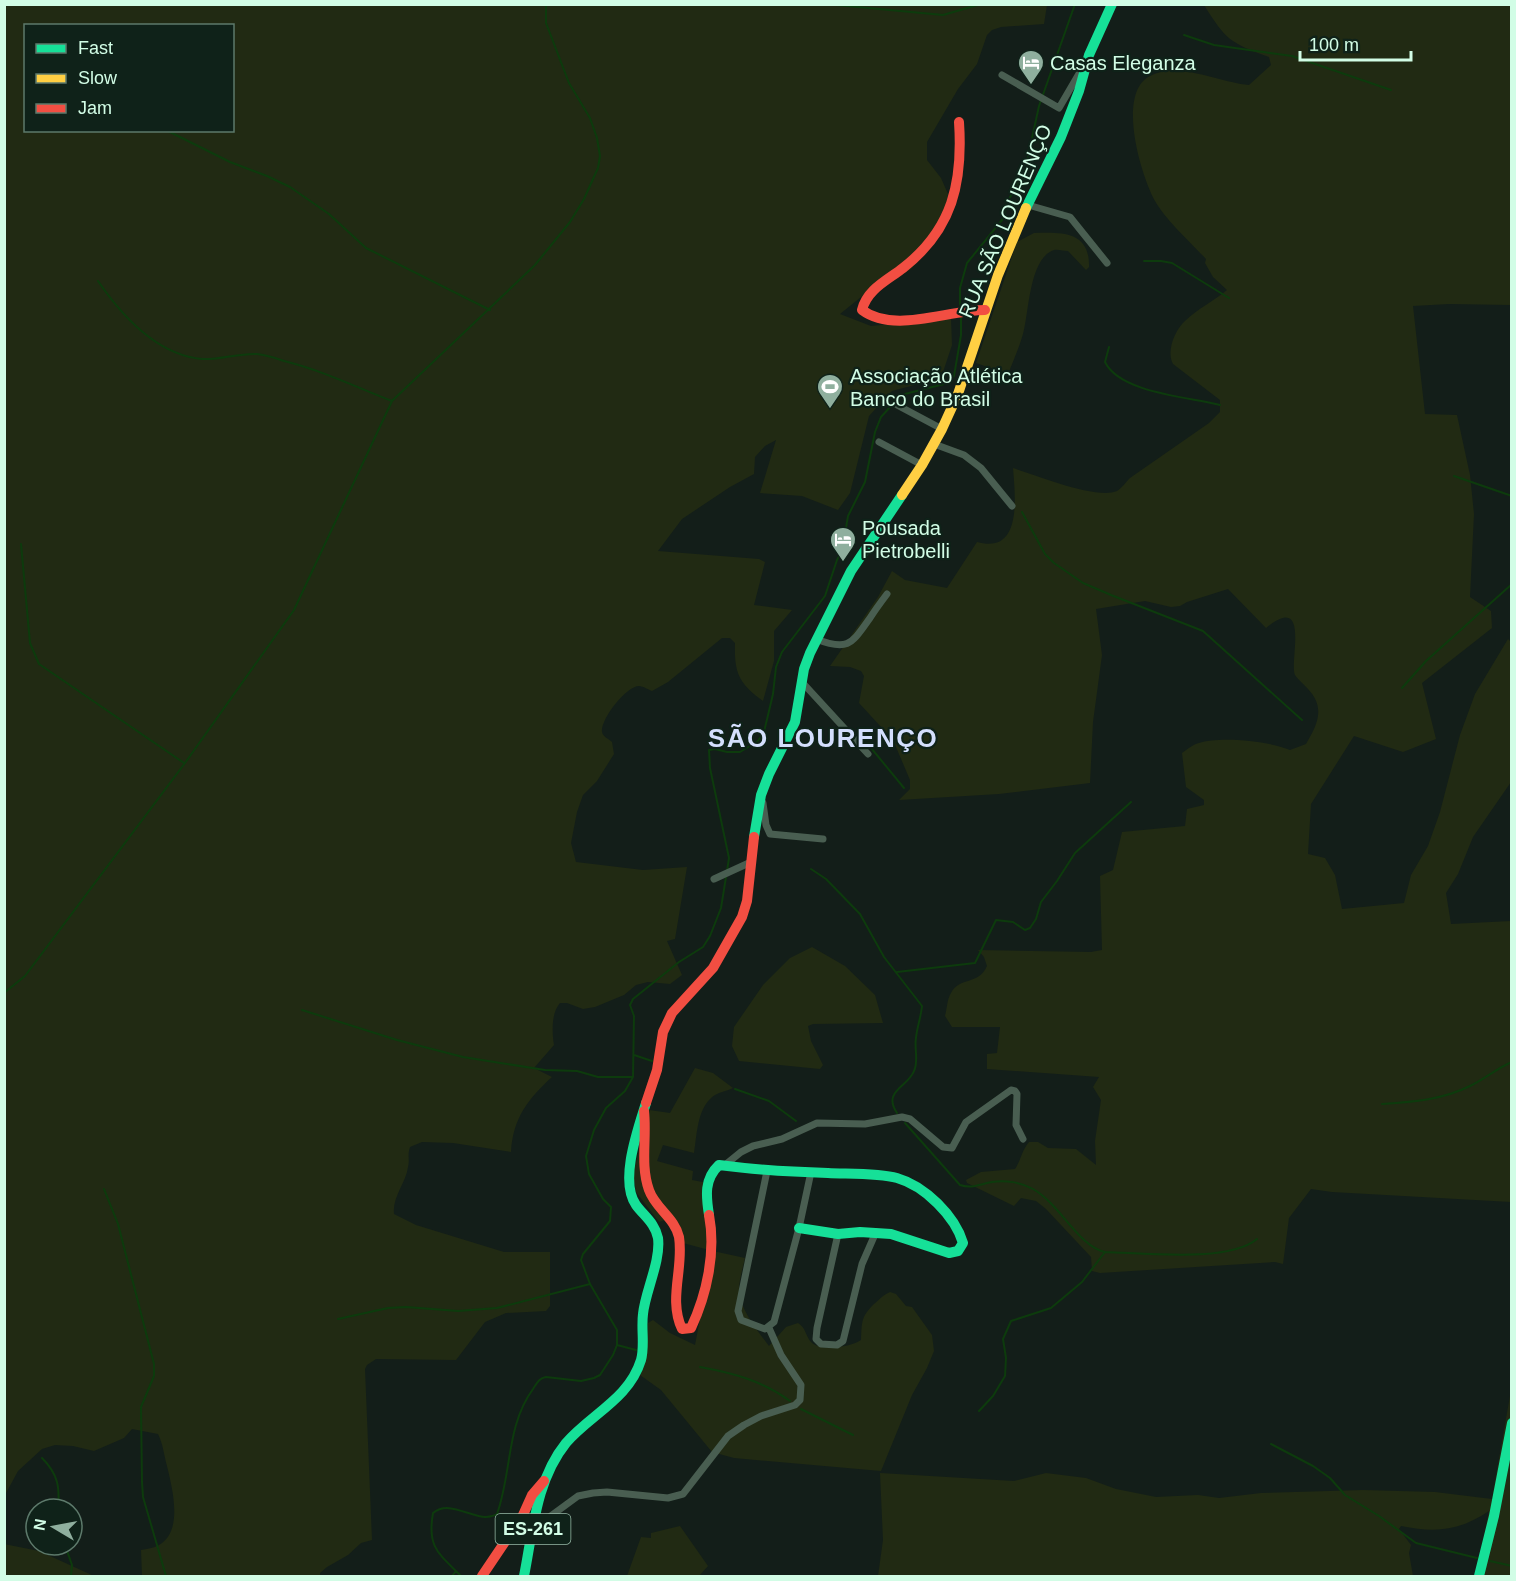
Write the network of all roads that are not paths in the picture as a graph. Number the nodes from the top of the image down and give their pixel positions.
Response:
1 (1112, 4) edge
2 (1089, 55) junction
3 (1002, 75) dead end
4 (959, 122) dead end
5 (1028, 205) junction
6 (1107, 263) dead end
7 (985, 310) junction
8 (897, 405) dead end
9 (942, 429) junction
10 (879, 442) dead end
11 (934, 444) junction
12 (922, 465) junction
13 (1012, 506) dead end
14 (887, 594) dead end
15 (816, 639) junction
16 (801, 681) junction
17 (868, 754) dead end
18 (761, 795) junction
19 (823, 839) dead end
20 (751, 862) junction
21 (714, 879) dead end
22 (644, 1110) junction
23 (1023, 1139) dead end
24 (725, 1165) junction
25 (767, 1171) junction
26 (811, 1172) junction
27 (799, 1228) junction
28 (876, 1232) junction
29 (838, 1234) junction
30 (769, 1328) junction
31 (1512, 1423) edge
32 (544, 1481) junction
33 (533, 1529) junction
34 (482, 1576) edge
35 (524, 1576) edge
36 (1479, 1576) edge

1 - 2 main road, RUA SÃO LOURENÇO / ES-261
2 - 3 street
2 - 5 main road, RUA SÃO LOURENÇO / ES-261
4 - 7 main road
5 - 6 street
5 - 7 main road, RUA SÃO LOURENÇO / ES-261
7 - 9 main road, RUA SÃO LOURENÇO / ES-261
8 - 9 street
9 - 11 main road, RUA SÃO LOURENÇO / ES-261
10 - 12 street
11 - 12 main road, RUA SÃO LOURENÇO / ES-261
11 - 13 street
12 - 15 main road, RUA SÃO LOURENÇO / ES-261
14 - 15 street
15 - 16 main road, RUA SÃO LOURENÇO / ES-261
16 - 17 street
16 - 18 main road, RUA SÃO LOURENÇO / ES-261
18 - 19 street
18 - 20 main road, RUA SÃO LOURENÇO / ES-261
20 - 21 street
20 - 22 main road, RUA SÃO LOURENÇO / ES-261
22 - 24 main road
22 - 32 main road, RUA SÃO LOURENÇO / ES-261
23 - 24 street
24 - 25 main road
25 - 26 main road
25 - 30 street
26 - 27 street
26 - 28 main road
27 - 29 main road
27 - 30 street
28 - 29 main road
28 - 29 street
30 - 33 street
31 - 36 main road
32 - 33 main road, ES-261
32 - 34 main road
33 - 35 main road, ES-261

